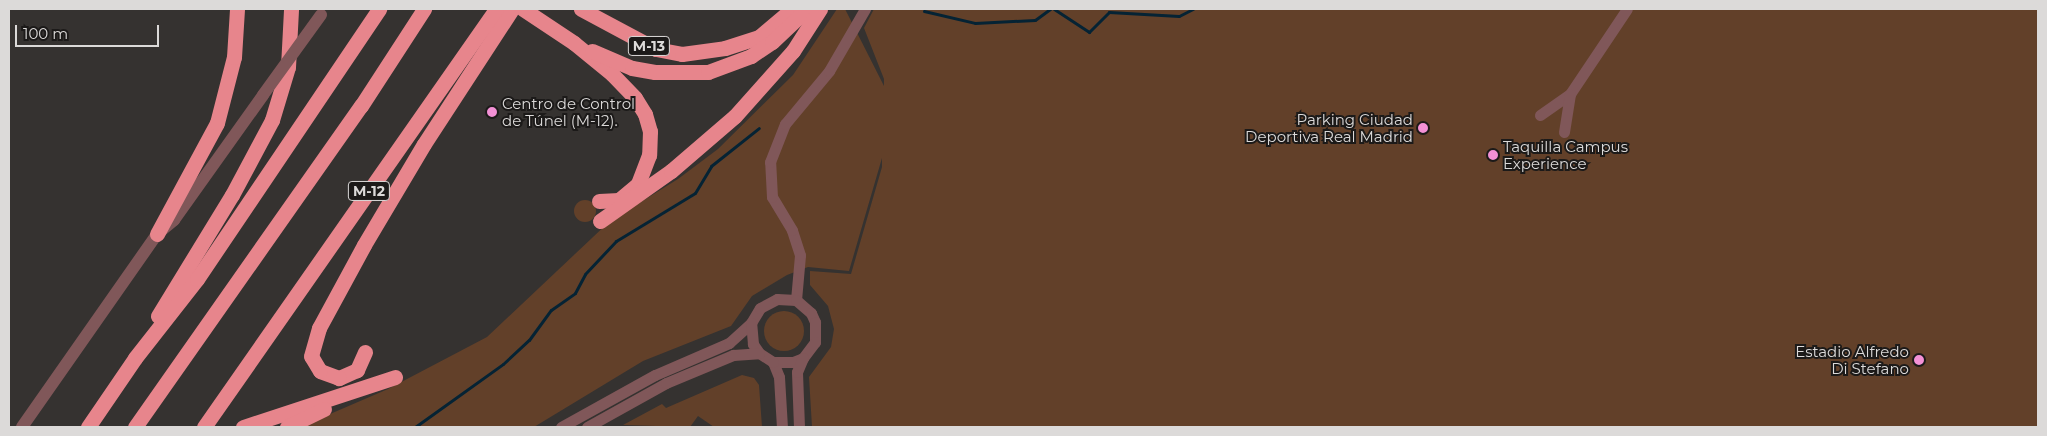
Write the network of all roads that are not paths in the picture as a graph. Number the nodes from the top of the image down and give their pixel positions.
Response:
1 (237, 9) edge
2 (291, 9) edge
3 (379, 9) edge
4 (424, 9) edge
5 (434, 9) edge
6 (496, 9) edge
7 (512, 9) edge
8 (523, 9) edge
9 (581, 9) edge
10 (780, 9) edge
11 (792, 9) edge
12 (807, 9) edge
13 (820, 9) edge
14 (865, 9) edge
15 (1627, 9) edge
16 (323, 12) edge
17 (493, 26) junction
18 (406, 40) junction
19 (574, 43) junction
20 (725, 48) junction
21 (1570, 94) junction
22 (1540, 115) dead end
23 (1564, 132) dead end
24 (599, 201) dead end
25 (600, 221) dead end
26 (157, 234) junction
27 (796, 300) junction
28 (751, 323) junction
29 (365, 352) dead end
30 (759, 353) junction
31 (134, 358) junction
32 (803, 358) junction
33 (773, 362) junction
34 (395, 377) dead end
35 (358, 391) junction
36 (22, 427) edge
37 (88, 427) edge
38 (136, 427) edge
39 (204, 427) edge
40 (243, 427) edge
41 (287, 427) edge
42 (561, 427) edge
43 (587, 427) edge
44 (782, 427) edge
45 (799, 427) edge

1 - 26 highway
2 - 31 highway
3 - 31 highway
4 - 18 highway
5 - 18 highway
6 - 17 highway, M-12
7 - 17 highway
8 - 19 highway
9 - 20 highway, M-13
10 - 20 highway
11 - 20 highway
12 - 19 highway
13 - 25 highway
14 - 27 street
15 - 21 street
16 - 26 street, bridge
17 - 29 highway
17 - 39 highway, M-12
18 - 38 highway
19 - 24 highway
21 - 22 street
21 - 23 street
26 - 36 street
27 - 28 street
27 - 32 street
28 - 30 street
28 - 42 street
30 - 33 street
30 - 43 street
31 - 37 highway
32 - 33 street
32 - 45 street
33 - 44 street
34 - 35 highway
35 - 40 highway
35 - 41 highway

